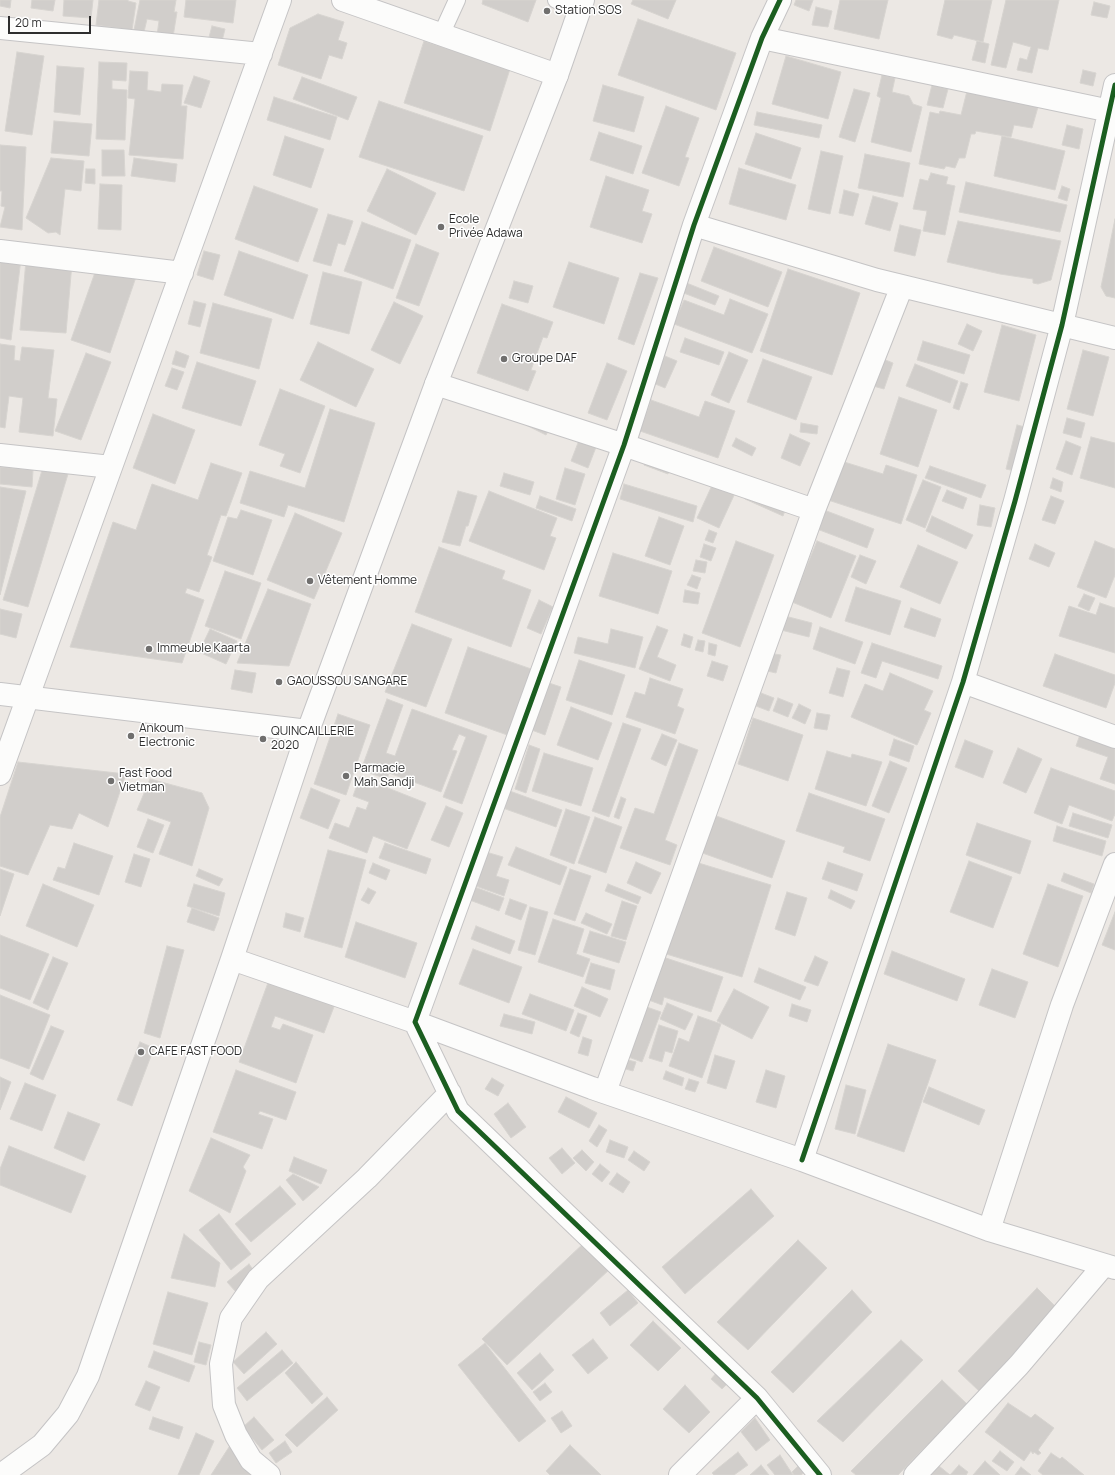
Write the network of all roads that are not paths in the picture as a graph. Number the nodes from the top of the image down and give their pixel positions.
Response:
1 (280, 0) edge
2 (343, 0) edge
3 (457, 0) edge
4 (556, 0) edge
5 (780, 0) edge
6 (582, 4) edge
7 (0, 28) edge
8 (441, 35) junction
9 (762, 38) junction
10 (260, 54) junction
11 (557, 76) junction
12 (1115, 85) edge
13 (1112, 111) edge
14 (694, 225) junction
15 (0, 250) edge
16 (182, 273) junction
17 (902, 286) junction
18 (1062, 325) junction
19 (1115, 338) edge
20 (436, 384) junction
21 (624, 446) junction
22 (0, 455) edge
23 (112, 467) junction
24 (814, 510) junction
25 (963, 682) junction
26 (0, 694) edge
27 (27, 697) junction
28 (308, 731) junction
29 (1115, 737) edge
30 (0, 774) edge
31 (1115, 864) edge
32 (232, 958) junction
33 (415, 1022) junction
34 (605, 1092) junction
35 (450, 1093) junction
36 (802, 1160) junction
37 (989, 1230) junction
38 (1110, 1267) edge
39 (757, 1398) junction
40 (1, 1475) edge
41 (269, 1475) edge
42 (680, 1475) edge
43 (820, 1475) edge
44 (915, 1475) edge

1 - 10 street
2 - 8 street
3 - 8 lane
4 - 6 lane
5 - 9 street
6 - 11 street
7 - 10 street
8 - 11 street
9 - 13 street
9 - 14 street
10 - 16 street
11 - 20 street
12 - 13 street
13 - 18 street
14 - 17 street
14 - 21 street
15 - 16 street
16 - 23 street
17 - 18 street
17 - 24 street
18 - 19 street
18 - 25 street
20 - 21 street
20 - 28 street
21 - 24 street
21 - 33 street
22 - 23 street
23 - 27 street
24 - 34 street
25 - 29 street
25 - 36 street
26 - 27 street
27 - 28 street
27 - 30 street
28 - 32 street
31 - 37 street
32 - 33 street
32 - 40 street
33 - 34 street
33 - 35 street
34 - 36 street
35 - 39 street
35 - 41 street
36 - 37 street
37 - 38 street
38 - 44 street
39 - 42 street
39 - 43 street

